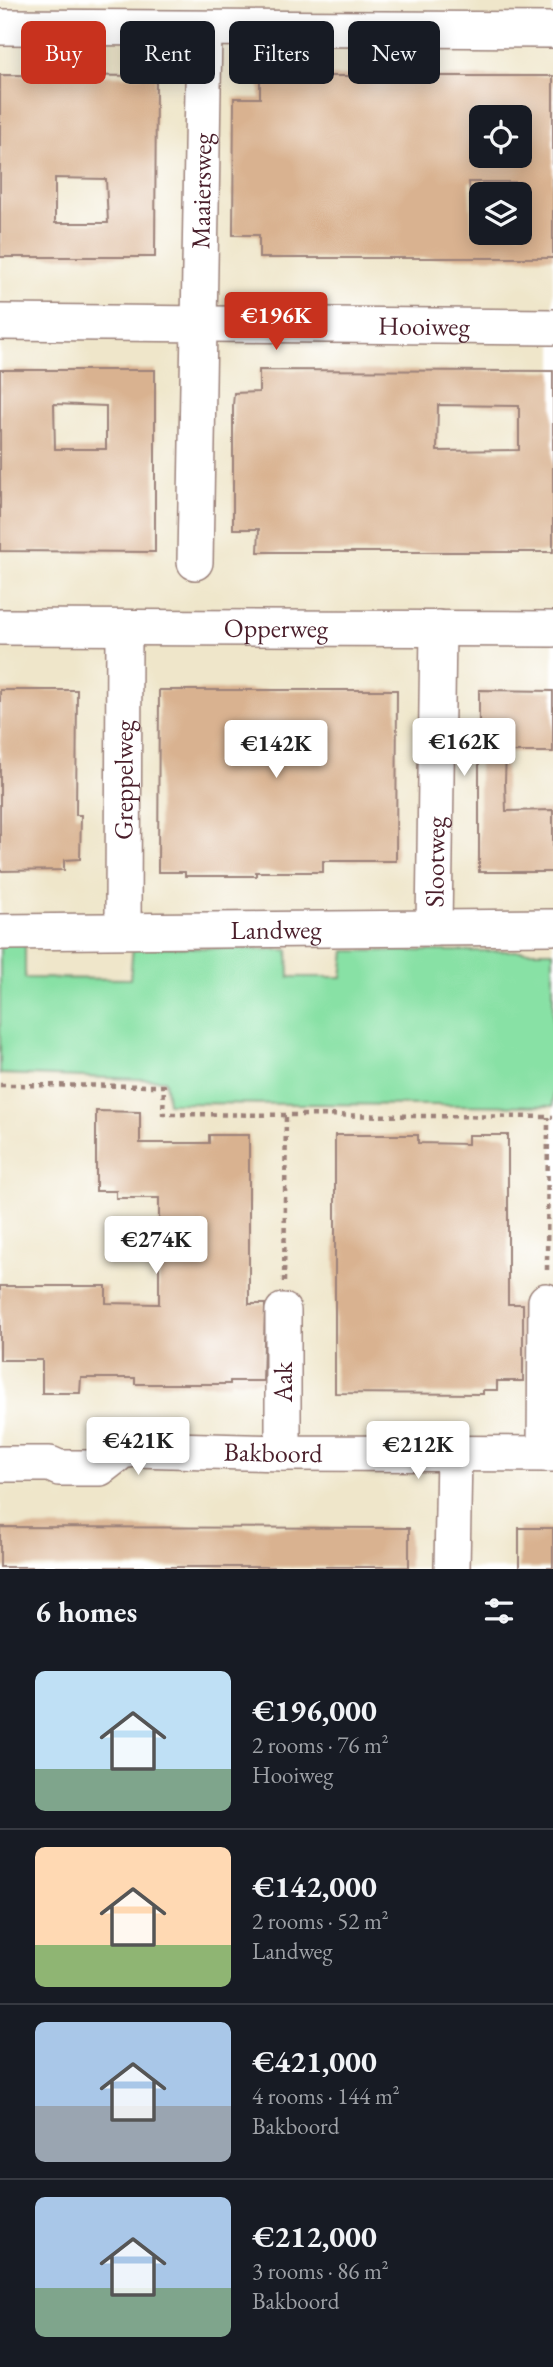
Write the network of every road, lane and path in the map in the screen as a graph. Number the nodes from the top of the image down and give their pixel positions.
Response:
1 (0, 27) edge
2 (120, 29) edge
3 (215, 30) edge
4 (553, 30) edge
5 (203, 84) edge
6 (0, 322) edge
7 (198, 324) junction
8 (553, 327) edge
9 (195, 562) dead end
10 (0, 627) edge
11 (438, 628) junction
12 (124, 629) junction
13 (553, 629) edge
14 (553, 927) edge
15 (434, 928) junction
16 (123, 930) junction
17 (0, 932) edge
18 (0, 1086) edge
19 (286, 1115) junction
20 (551, 1117) edge
21 (546, 1301) joint
22 (283, 1311) joint
23 (283, 1453) junction
24 (454, 1453) junction
25 (549, 1454) edge
26 (0, 1464) edge
27 (452, 1569) edge

1 - 2 street
3 - 4 street
5 - 7 street, Maaiersweg
6 - 7 street, Hooiweg
7 - 8 street, Hooiweg
7 - 9 street, Maaiersweg
10 - 12 street, Opperweg
11 - 12 street, Opperweg
11 - 13 street, Opperweg
11 - 15 street, Slootweg
12 - 16 street, Greppelweg
14 - 15 street, Landweg
15 - 16 street, Landweg
16 - 17 street, Landweg
18 - 19 path
19 - 20 path
19 - 22 path
20 - 21 path
21 - 25 street
22 - 23 street, Aak
23 - 24 street, Bakboord
23 - 26 street, Bakboord
24 - 25 street, Bakboord
24 - 27 street

